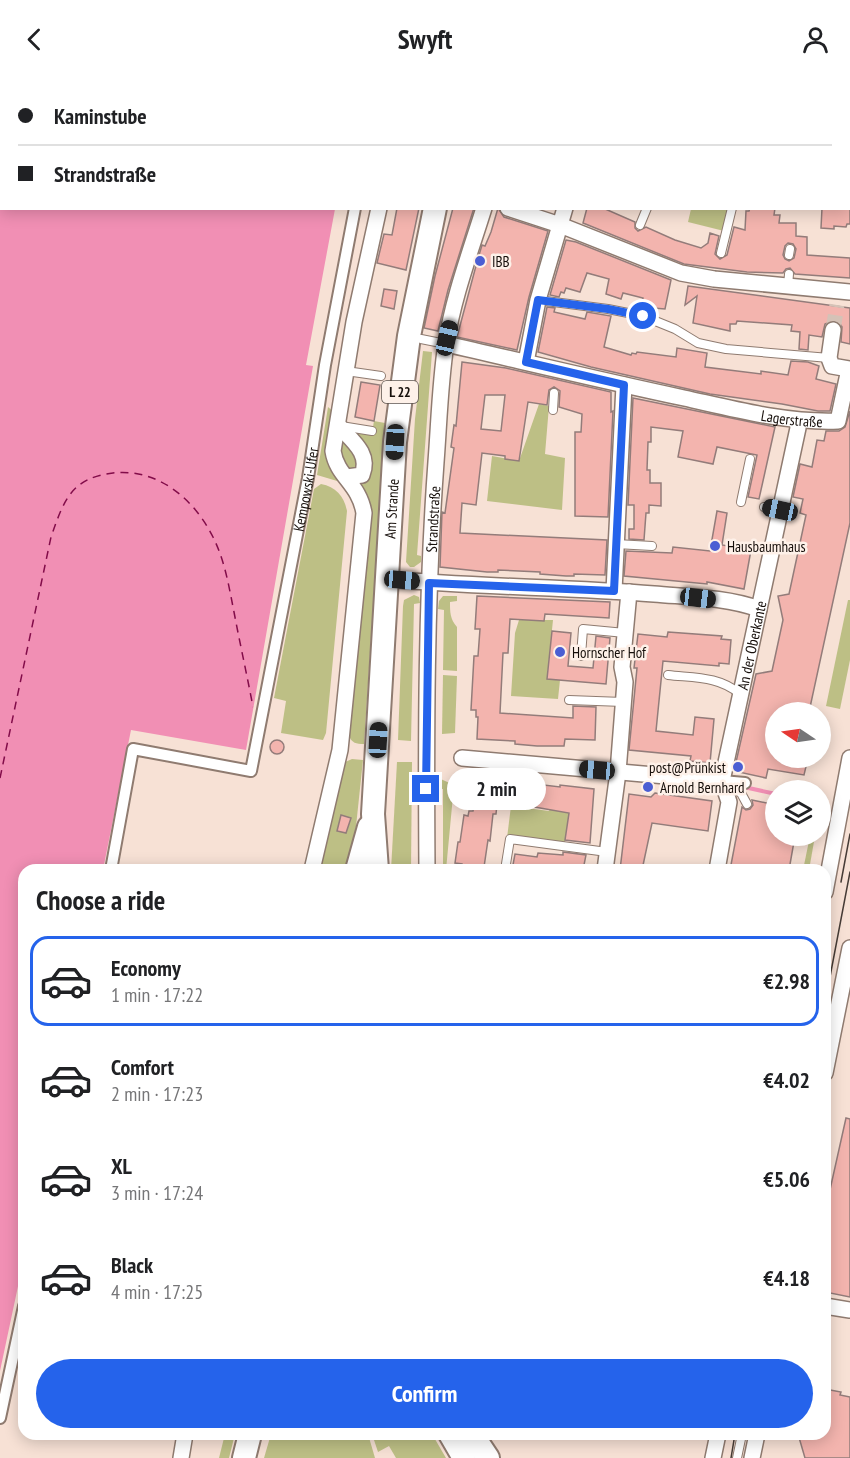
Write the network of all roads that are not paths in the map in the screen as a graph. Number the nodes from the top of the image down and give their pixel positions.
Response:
1 (355, 210) edge
2 (379, 210) edge
3 (435, 210) edge
4 (483, 210) edge
5 (514, 210) edge
6 (565, 210) edge
7 (646, 210) edge
8 (732, 210) edge
9 (560, 225) junction
10 (640, 225) dead end
11 (721, 253) dead end
12 (842, 296) edge
13 (538, 300) junction
14 (833, 330) tunnel mouth
15 (421, 339) dead end
16 (446, 344) junction
17 (830, 358) junction
18 (526, 362) junction
19 (346, 371) junction
20 (381, 376) dead end
21 (624, 385) junction
22 (554, 393) dead end
23 (553, 410) dead end
24 (797, 421) junction
25 (338, 425) junction
26 (372, 431) dead end
27 (750, 459) dead end
28 (347, 477) junction
29 (741, 502) dead end
30 (764, 507) dead end
31 (783, 511) junction
32 (616, 544) junction
33 (652, 546) dead end
34 (387, 579) junction
35 (429, 583) junction
36 (621, 592) junction
37 (759, 609) junction
38 (625, 633) junction
39 (581, 656) dead end
40 (668, 675) dead end
41 (740, 694) junction
42 (569, 700) dead end
43 (623, 702) junction
44 (462, 758) dead end
45 (850, 758) edge
46 (618, 772) junction
47 (722, 781) junction
48 (746, 783) dead end
49 (747, 804) dead end
50 (373, 814) junction
51 (607, 852) junction
52 (112, 864) edge
53 (313, 864) edge
54 (359, 864) edge
55 (377, 864) edge
56 (427, 864) edge
57 (506, 864) edge
58 (606, 864) edge
59 (718, 864) edge
60 (830, 864) edge
61 (849, 956) edge
62 (831, 1044) edge
63 (831, 1307) edge
64 (850, 1310) edge
65 (18, 1334) edge
66 (0, 1418) edge
67 (184, 1440) edge
68 (248, 1440) edge
69 (454, 1440) edge
70 (476, 1440) edge
71 (717, 1440) edge
72 (740, 1440) edge
73 (756, 1440) edge
74 (181, 1458) edge
75 (244, 1458) edge
76 (464, 1458) edge
77 (488, 1458) edge
78 (713, 1458) edge
79 (737, 1458) edge
80 (752, 1458) edge

1 - 52 street, Kempowski-Ufer
2 - 19 street, Kempowski-Ufer
3 - 34 main road, Am Strande / L 22
4 - 16 street, Strandstraße
5 - 9 street
6 - 9 street
7 - 10 lane
8 - 11 lane
9 - 12 street
9 - 13 street
13 - 17 lane
13 - 18 street
14 - 17 street
15 - 16 lane
16 - 18 street, Lagerstraße
16 - 35 street, Strandstraße
17 - 24 street, Lagerstraße
18 - 21 street, Lagerstraße
19 - 20 lane
19 - 25 street, Kempowski-Ufer
21 - 24 street, Lagerstraße
21 - 32 street
22 - 23 lane
24 - 31 street, An der Oberkante
25 - 26 lane
25 - 28 street, Kempowski-Ufer
25 - 28 street
27 - 29 lane
28 - 53 street, Kempowski-Ufer
30 - 31 lane
31 - 37 street, An der Oberkante
32 - 33 lane
32 - 36 street
34 - 35 street
34 - 50 main road, Am Strande / L 22
35 - 36 street
35 - 56 street, Strandstraße
36 - 37 street
36 - 38 street
37 - 41 street, An der Oberkante
38 - 39 lane
38 - 43 street
40 - 41 lane
41 - 47 street, An der Oberkante
42 - 43 lane
43 - 46 street
44 - 46 street
45 - 60 street
46 - 47 street
46 - 51 street
47 - 48 street
47 - 49 lane
47 - 59 street, An der Oberkante
50 - 54 main road, Am Strande / L 22
50 - 55 main road, Am Strande / L 22
51 - 57 lane
51 - 58 street
61 - 62 street
63 - 64 street
65 - 66 street
67 - 74 street
68 - 75 main road
69 - 76 main road
70 - 77 main road
71 - 78 street
72 - 79 lane
73 - 80 street

